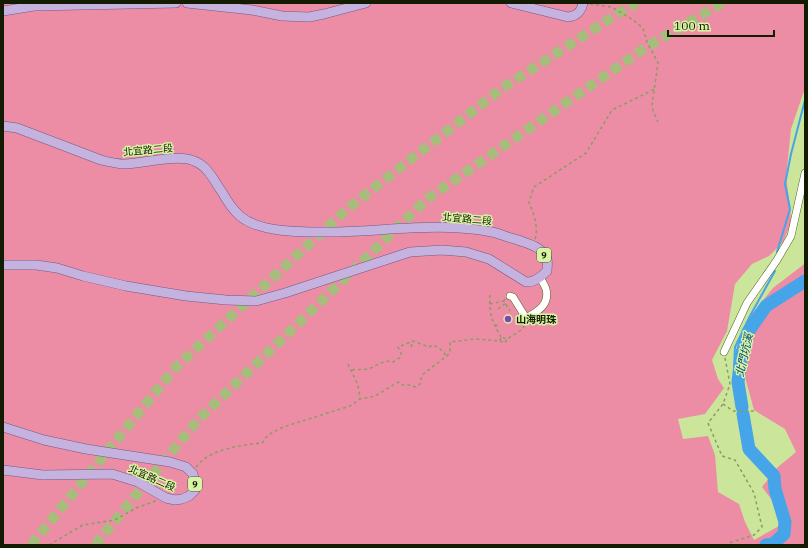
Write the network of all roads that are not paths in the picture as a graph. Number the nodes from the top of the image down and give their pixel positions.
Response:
1 (176, 3) edge
2 (187, 3) edge
3 (366, 3) edge
4 (511, 3) edge
5 (583, 3) edge
6 (3, 11) edge
7 (3, 126) edge
8 (805, 173) edge
9 (3, 265) edge
10 (540, 278) junction
11 (508, 295) road end
12 (724, 352) road end
13 (3, 427) edge
14 (3, 470) edge

1 - 6 main road
2 - 3 main road
4 - 5 main road
7 - 10 main road, 北宜路二段 / 9
8 - 12 lane
9 - 10 main road
10 - 11 lane
13 - 14 main road, 北宜路二段 / 9

